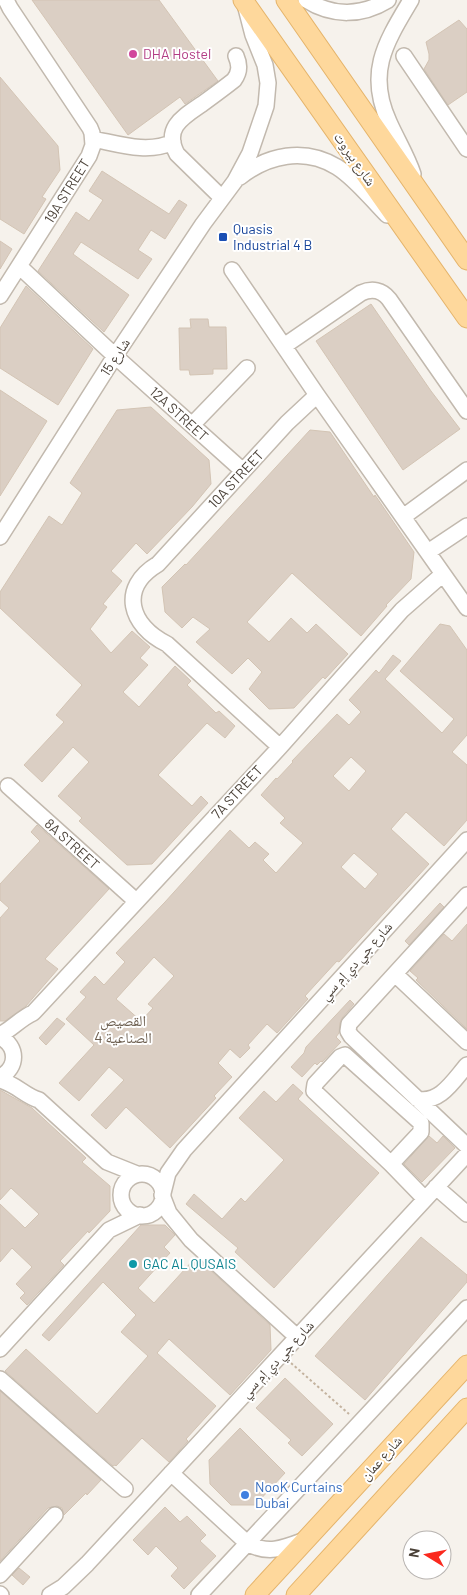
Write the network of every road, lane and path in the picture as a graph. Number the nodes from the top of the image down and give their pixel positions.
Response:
1 (286, 0) edge
2 (306, 0) edge
3 (388, 0) edge
4 (411, 0) edge
5 (244, 1) edge
6 (5, 3) edge
7 (236, 56) dead end
8 (404, 56) dead end
9 (93, 139) junction
10 (173, 142) junction
11 (467, 149) edge
12 (235, 181) junction
13 (419, 190) junction
14 (222, 198) junction
15 (414, 242) junction
16 (467, 260) edge
17 (20, 266) junction
18 (232, 270) dead end
19 (0, 296) edge
20 (467, 318) edge
21 (284, 346) junction
22 (115, 356) junction
23 (247, 368) dead end
24 (317, 395) junction
25 (467, 411) edge
26 (192, 425) junction
27 (467, 470) edge
28 (243, 471) junction
29 (403, 517) junction
30 (467, 526) edge
31 (0, 537) edge
32 (428, 552) junction
33 (443, 574) junction
34 (467, 608) edge
35 (280, 746) junction
36 (8, 786) dead end
37 (467, 840) edge
38 (467, 896) edge
39 (136, 901) junction
40 (395, 974) junction
41 (33, 1013) junction
42 (0, 1036) edge
43 (467, 1042) edge
44 (13, 1056) junction
45 (467, 1065) edge
46 (0, 1079) edge
47 (417, 1099) junction
48 (38, 1100) junction
49 (467, 1146) edge
50 (184, 1150) junction
51 (467, 1154) edge
52 (107, 1162) junction
53 (391, 1164) junction
54 (142, 1174) junction
55 (436, 1187) junction
56 (162, 1194) junction
57 (121, 1195) junction
58 (425, 1199) junction
59 (467, 1214) edge
60 (142, 1215) junction
61 (109, 1230) junction
62 (191, 1240) junction
63 (467, 1308) edge
64 (297, 1337) junction
65 (0, 1349) edge
66 (281, 1355) junction
67 (467, 1365) edge
68 (0, 1379) edge
69 (467, 1408) edge
70 (360, 1424) junction
71 (172, 1473) junction
72 (125, 1489) dead end
73 (55, 1516) dead end
74 (306, 1540) junction
75 (247, 1543) junction
76 (87, 1564) junction
77 (0, 1575) edge
78 (50, 1595) edge
79 (64, 1595) edge
80 (199, 1595) edge
81 (255, 1595) edge
82 (296, 1595) edge

1 - 13 main road
2 - 3 street
4 - 13 street
5 - 12 street, شارع 15
5 - 15 main road, شارع بيروت
6 - 9 street
7 - 10 street
8 - 11 street
9 - 10 street
9 - 17 street, 19A STREET
10 - 14 street
12 - 14 street, شارع 15
12 - 15 street, شارع 15
13 - 16 main road
14 - 22 street, شارع 15
15 - 20 main road, شارع بيروت
17 - 19 street, 19A STREET
17 - 22 street, 12A STREET
18 - 21 street
21 - 24 street
21 - 25 street
22 - 26 street, 12A STREET
22 - 31 street, شارع 15
23 - 26 street
24 - 28 street, 10A STREET
24 - 29 street
26 - 28 street, 12A STREET
27 - 29 street
28 - 35 street, 10A STREET
29 - 32 street
30 - 32 street
32 - 33 street
33 - 34 street
33 - 35 street, 7A STREET
35 - 39 street, 7A STREET
36 - 39 street, 8A STREET
37 - 50 street, شارع جي دي إم سي
38 - 40 street
39 - 41 street, 7A STREET
40 - 43 street
40 - 47 street
41 - 42 street
41 - 44 street
42 - 44 street
44 - 46 street
44 - 48 street
45 - 47 street
46 - 48 street
47 - 49 street
48 - 52 street
50 - 54 street, شارع جي دي إم سي
50 - 56 street, شارع جي دي إم سي
51 - 55 street, شارع جي دي إم سي
52 - 54 street
52 - 57 street
53 - 53 street
53 - 58 street
54 - 56 street
54 - 57 street
55 - 58 street, شارع جي دي إم سي
55 - 59 street
56 - 60 street
56 - 62 street
57 - 60 street
57 - 61 street
58 - 64 street, شارع جي دي إم سي
60 - 61 street
60 - 62 street
61 - 65 street
62 - 64 street
63 - 70 street
64 - 66 street, شارع جي دي إم سي
66 - 70 path
66 - 71 street, شارع جي دي إم سي
67 - 74 main road, شارع عمان
68 - 72 street
69 - 82 main road
70 - 75 street
71 - 75 street
71 - 76 street, شارع جي دي إم سي
73 - 77 street
74 - 75 street
74 - 81 main road, شارع عمان
75 - 80 street
76 - 78 street, شارع جي دي إم سي
76 - 79 street, شارع جي دي إم سي

